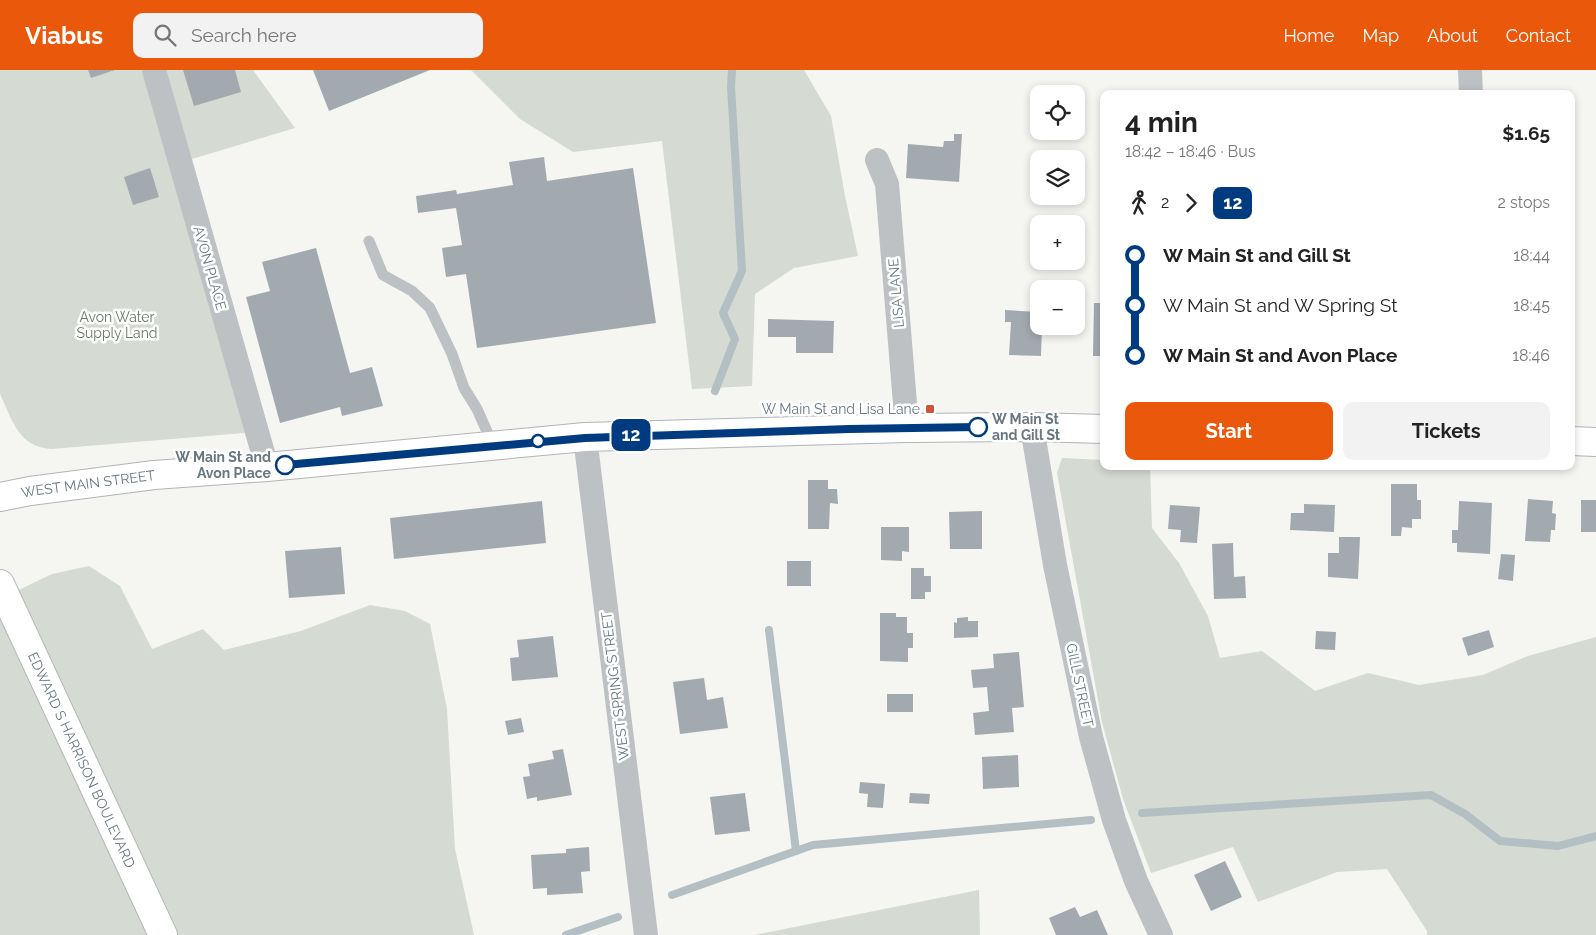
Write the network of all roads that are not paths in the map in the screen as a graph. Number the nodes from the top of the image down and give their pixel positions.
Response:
1 (154, 70) edge
2 (1470, 70) edge
3 (1471, 90) edge
4 (877, 160) dead end
5 (369, 241) dead end
6 (1032, 427) junction
7 (907, 428) junction
8 (1100, 429) edge
9 (585, 438) junction
10 (1575, 441) edge
11 (1596, 442) edge
12 (493, 445) junction
13 (266, 467) junction
14 (0, 497) edge
15 (0, 584) edge
16 (164, 935) edge
17 (646, 935) edge
18 (1160, 935) edge

1 - 13 street, AVON PLACE
2 - 3 street
4 - 7 street, LISA LANE
5 - 12 lane
6 - 7 main road, WEST MAIN STREET
6 - 8 main road, WEST MAIN STREET
6 - 18 street, GILL STREET
7 - 9 main road, WEST MAIN STREET
9 - 12 main road, WEST MAIN STREET
9 - 17 street, WEST SPRING STREET
10 - 11 main road
12 - 13 main road, WEST MAIN STREET
13 - 14 main road, WEST MAIN STREET
15 - 16 main road, EDWARD S HARRISON BOULEVARD

